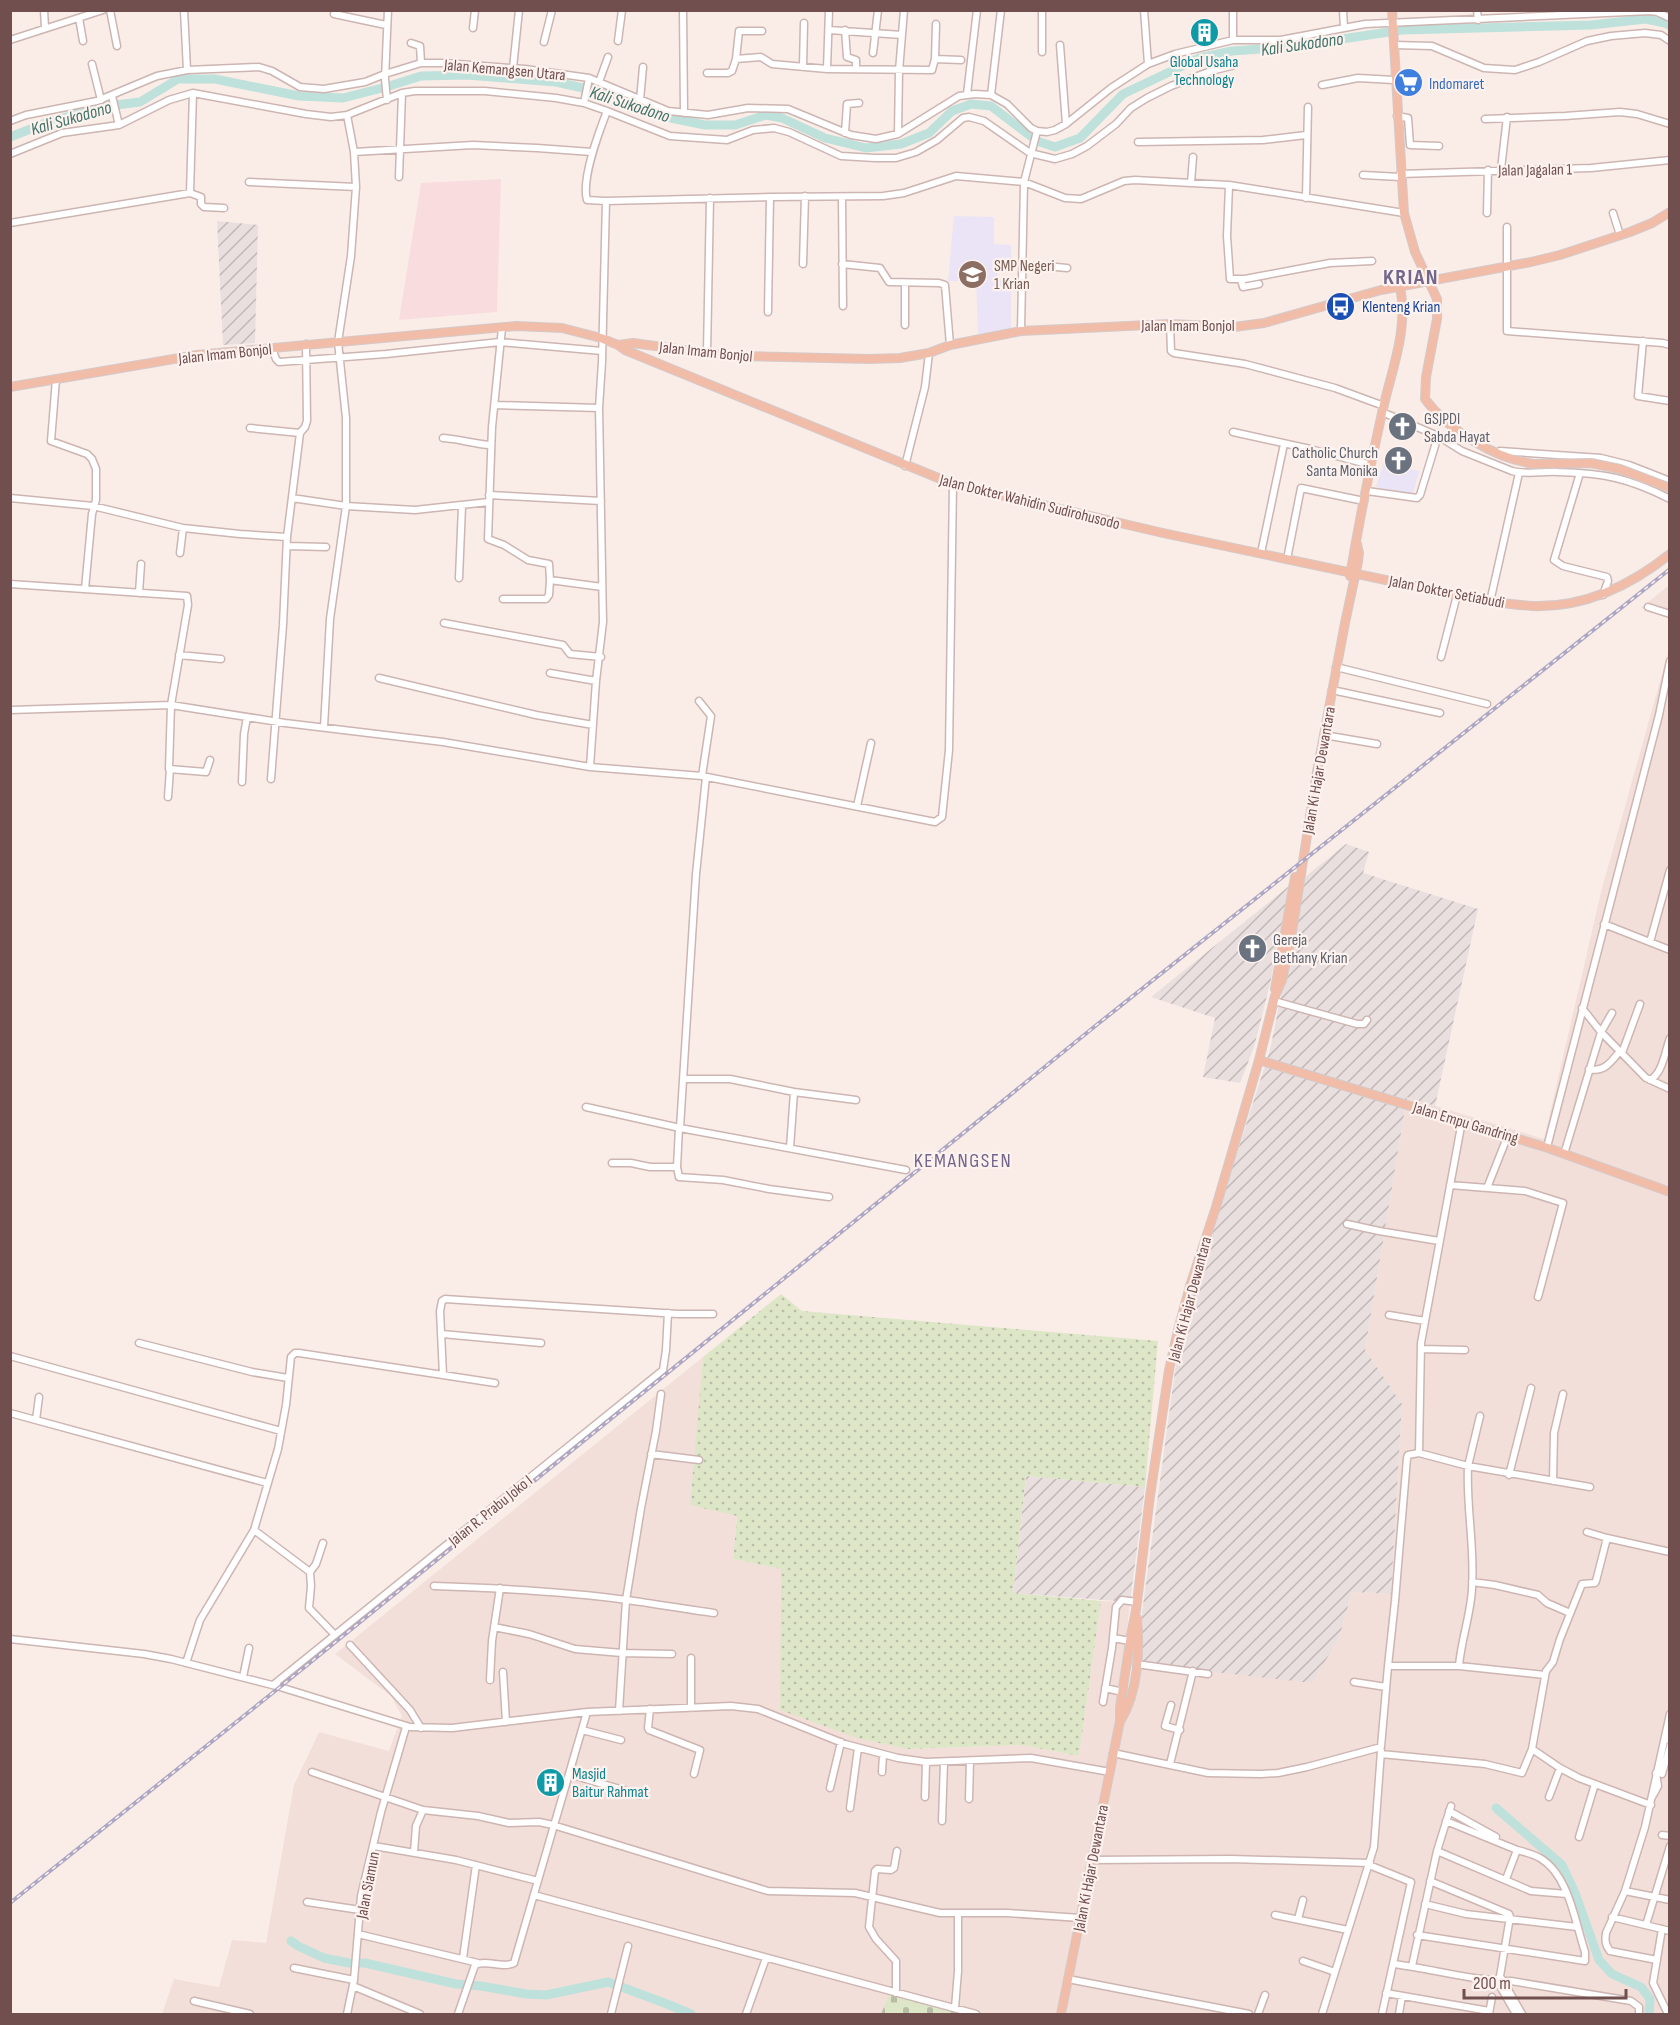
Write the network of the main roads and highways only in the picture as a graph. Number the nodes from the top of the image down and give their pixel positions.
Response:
1 (1392, 10) edge
2 (1670, 212) edge
3 (1428, 281) junction
4 (1400, 286) junction
5 (618, 345) junction
6 (10, 387) edge
7 (1670, 488) edge
8 (1670, 554) edge
9 (1353, 572) junction
10 (1275, 999) junction
11 (1259, 1060) junction
12 (1670, 1192) edge
13 (1135, 1604) junction
14 (1120, 1721) junction
15 (1061, 2014) edge

1 - 3 main road
2 - 3 main road, Jalan Imam Bonjol
3 - 4 main road, Jalan Imam Bonjol
3 - 7 main road, bridge
4 - 5 main road, Jalan Imam Bonjol
4 - 9 main road, Jalan Ki Hajar Dewantara
5 - 6 main road, Jalan Imam Bonjol
5 - 9 main road, Jalan Dokter Wahidin Sudirohusodo
8 - 9 main road, Jalan Dokter Setiabudi
9 - 10 main road, Jalan Ki Hajar Dewantara
9 - 10 main road, Jalan Ki Hajar Dewantara
10 - 11 main road, Jalan Ki Hajar Dewantara
11 - 12 main road, Jalan Empu Gandring
11 - 13 main road, Jalan Ki Hajar Dewantara
13 - 14 main road, Jalan Ki Hajar Dewantara
13 - 14 main road, Jalan Ki Hajar Dewantara
14 - 15 main road, Jalan Ki Hajar Dewantara

